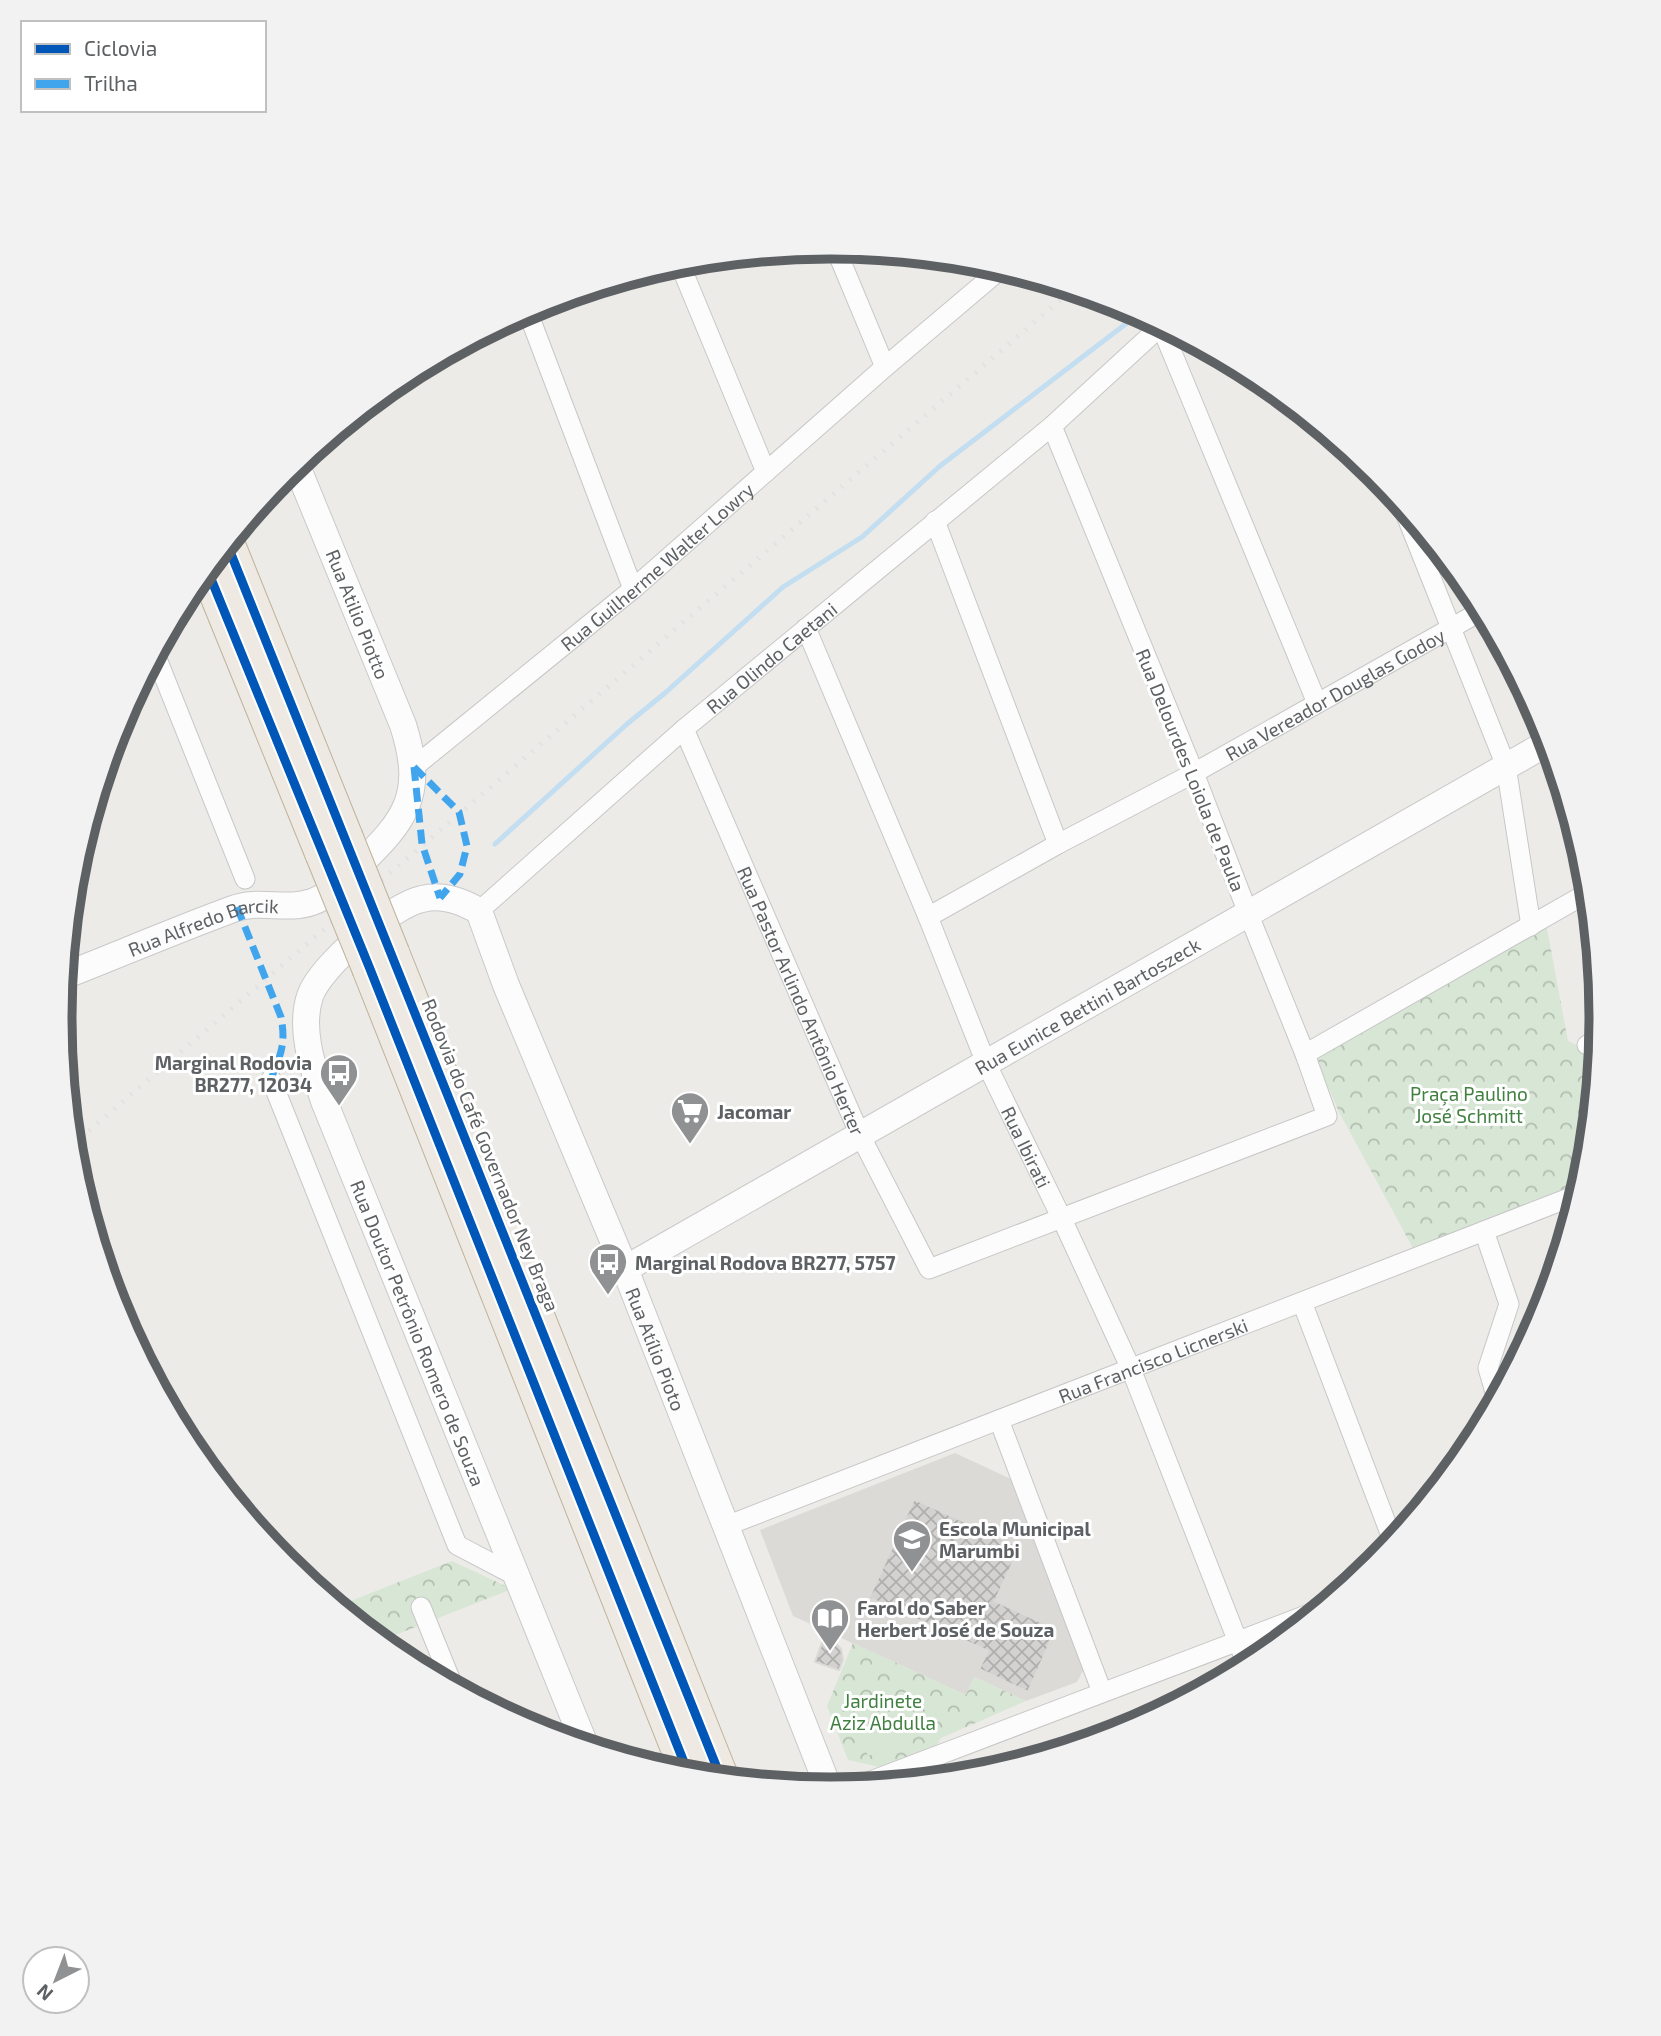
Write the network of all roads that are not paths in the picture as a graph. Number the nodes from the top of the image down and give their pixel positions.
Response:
1 (840, 259) edge
2 (684, 274) edge
3 (992, 277) edge
4 (531, 321) edge
5 (1155, 332) edge
6 (1167, 337) edge
7 (885, 367) junction
8 (1052, 426) junction
9 (766, 472) junction
10 (301, 475) edge
11 (935, 521) junction
12 (1413, 533) edge
13 (231, 554) edge
14 (212, 580) edge
15 (633, 589) junction
16 (1473, 615) edge
17 (806, 628) junction
18 (1451, 628) junction
19 (159, 665) edge
20 (1317, 704) junction
21 (684, 729) junction
22 (1539, 748) edge
23 (414, 766) junction
24 (1506, 766) junction
25 (1194, 773) junction
26 (1058, 844) junction
27 (337, 857) junction
28 (245, 879) dead end
29 (1580, 898) edge
30 (479, 911) junction
31 (1248, 913) junction
32 (928, 918) junction
33 (1531, 926) junction
34 (376, 952) junction
35 (73, 972) edge
36 (1305, 1054) junction
37 (986, 1063) junction
38 (271, 1079) dead end
39 (860, 1135) junction
40 (1567, 1199) edge
41 (1062, 1219) junction
42 (1484, 1231) junction
43 (625, 1269) junction
44 (1301, 1302) junction
45 (1131, 1369) junction
46 (1493, 1387) edge
47 (999, 1420) junction
48 (726, 1526) junction
49 (1390, 1530) edge
50 (516, 1576) junction
51 (421, 1607) dead end
52 (1290, 1621) edge
53 (1237, 1642) junction
54 (1243, 1655) edge
55 (448, 1673) edge
56 (1102, 1692) junction
57 (581, 1734) edge
58 (706, 1766) edge
59 (888, 1774) edge
60 (824, 1777) edge

1 - 7 street
2 - 9 street
3 - 7 street, Rua Guilherme Walter Lowry
4 - 15 street
5 - 8 street, Rua Olindo Caetani
6 - 20 street
7 - 9 street, Rua Guilherme Walter Lowry
8 - 11 street, Rua Olindo Caetani
8 - 25 street, Rua Delourdes Loiola de Paula
9 - 15 street, Rua Guilherme Walter Lowry
10 - 23 street, Rua Atilio Piotto
11 - 17 street, Rua Olindo Caetani
11 - 26 street
12 - 18 street
13 - 27 highway, Rodovia do Café Governador Ney Braga
14 - 27 highway, Rodovia do Café Governador Ney Braga
15 - 23 street, Rua Guilherme Walter Lowry
16 - 18 street, Rua Vereador Douglas Godoy
17 - 21 street, Rua Olindo Caetani
17 - 32 street, Rua Ibirati
18 - 20 street, Rua Vereador Douglas Godoy
18 - 24 street
19 - 28 street
20 - 25 street, Rua Vereador Douglas Godoy
21 - 30 street, Rua Olindo Caetani
21 - 39 street, Rua Pastor Arlindo Antônio Herter
22 - 24 street, Rua Eunice Bettini Bartoszeck
23 - 27 street
24 - 31 street, Rua Eunice Bettini Bartoszeck
24 - 33 street
25 - 26 street, Rua Vereador Douglas Godoy
25 - 31 street, Rua Delourdes Loiola de Paula
26 - 32 street, Rua Vereador Douglas Godoy
27 - 34 highway, Rodovia do Café Governador Ney Braga, bridge
27 - 35 street, Rua Alfredo Barcik
29 - 33 street
30 - 34 street
30 - 43 street, Rua Atílio Pioto
31 - 36 street, Rua Delourdes Loiola de Paula
31 - 37 street, Rua Eunice Bettini Bartoszeck
32 - 37 street, Rua Ibirati
33 - 36 street
34 - 50 street, Rua Doutor Petrônio Romero de Souza
34 - 58 highway, Rodovia do Café Governador Ney Braga
36 - 41 street, Rua Delourdes Loiola de Paula
37 - 39 street, Rua Eunice Bettini Bartoszeck
37 - 41 street, Rua Ibirati
38 - 50 street
39 - 41 street, Rua Pastor Arlindo Antônio Herter
39 - 43 street, Rua Eunice Bettini Bartoszeck
40 - 42 street, Rua Francisco Licnerski
41 - 45 street, Rua Ibirati
42 - 44 street, Rua Francisco Licnerski
42 - 46 street
43 - 48 street, Rua Atílio Pioto
44 - 45 street, Rua Francisco Licnerski
44 - 49 street
45 - 47 street, Rua Francisco Licnerski
45 - 53 street, Rua Ibirati
47 - 48 street, Rua Francisco Licnerski
47 - 56 street
48 - 60 street, Rua Atílio Pioto
50 - 57 street, Rua Doutor Petrônio Romero de Souza
51 - 55 street
52 - 53 street
53 - 54 street, Rua Ibirati
53 - 56 street
56 - 59 street

